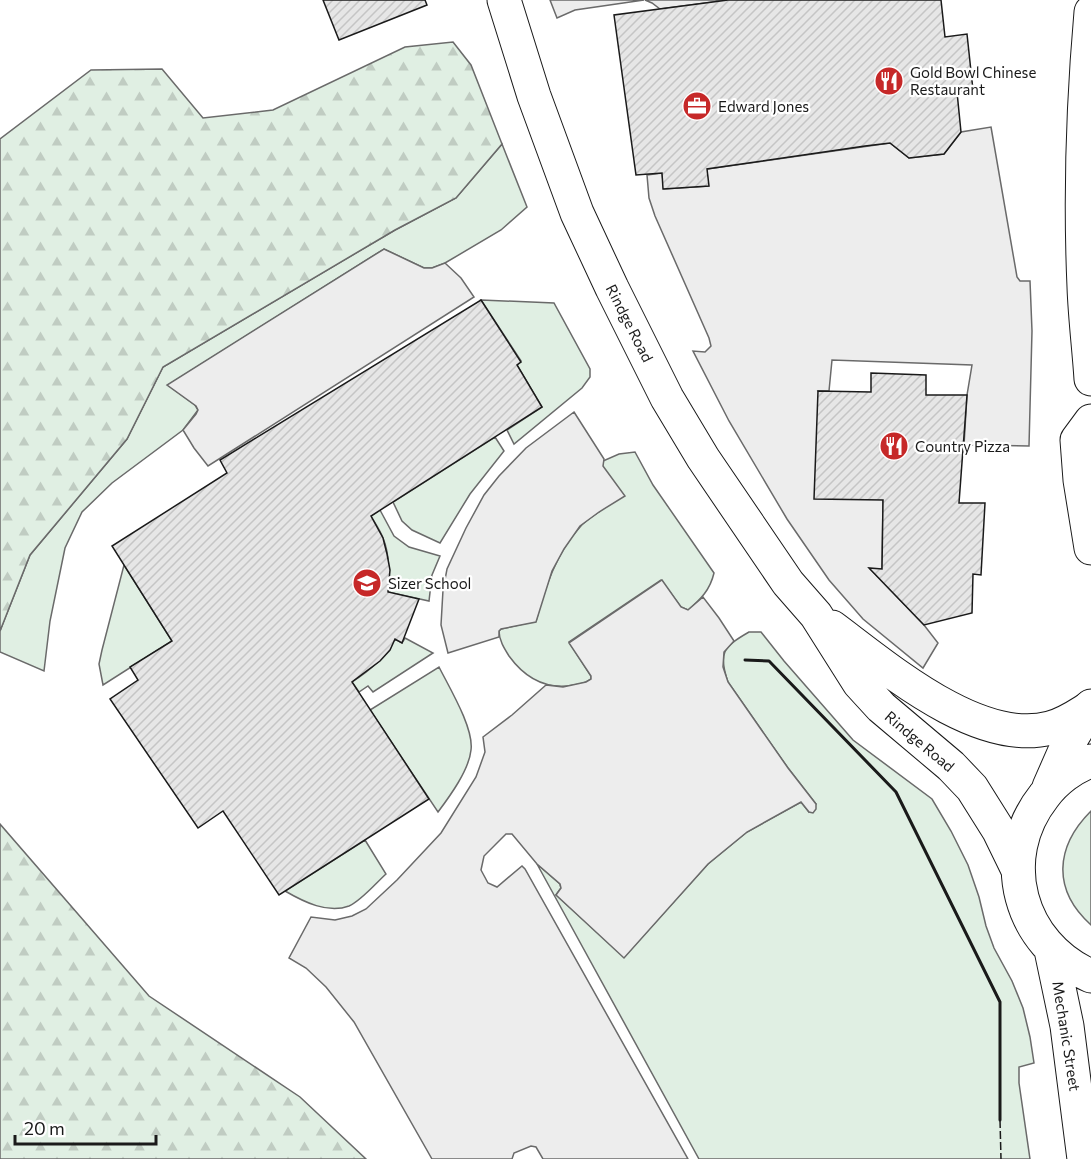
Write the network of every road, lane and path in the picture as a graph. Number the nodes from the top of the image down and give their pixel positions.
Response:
1 (504, 0) edge
2 (1091, 12) edge
3 (1091, 379) edge
4 (1091, 421) edge
5 (1091, 548) edge
6 (816, 615) junction
7 (1091, 706) edge
8 (1074, 746) edge
9 (1018, 870) junction
10 (1051, 950) junction
11 (1091, 976) edge
12 (1084, 1159) edge

1 - 6 street, Rindge Road
2 - 3 street
4 - 5 street
6 - 8 street, Rindge Road
6 - 9 street, Rindge Road
7 - 8 street
8 - 9 street
9 - 10 street
10 - 11 street
10 - 12 street, Mechanic Street

